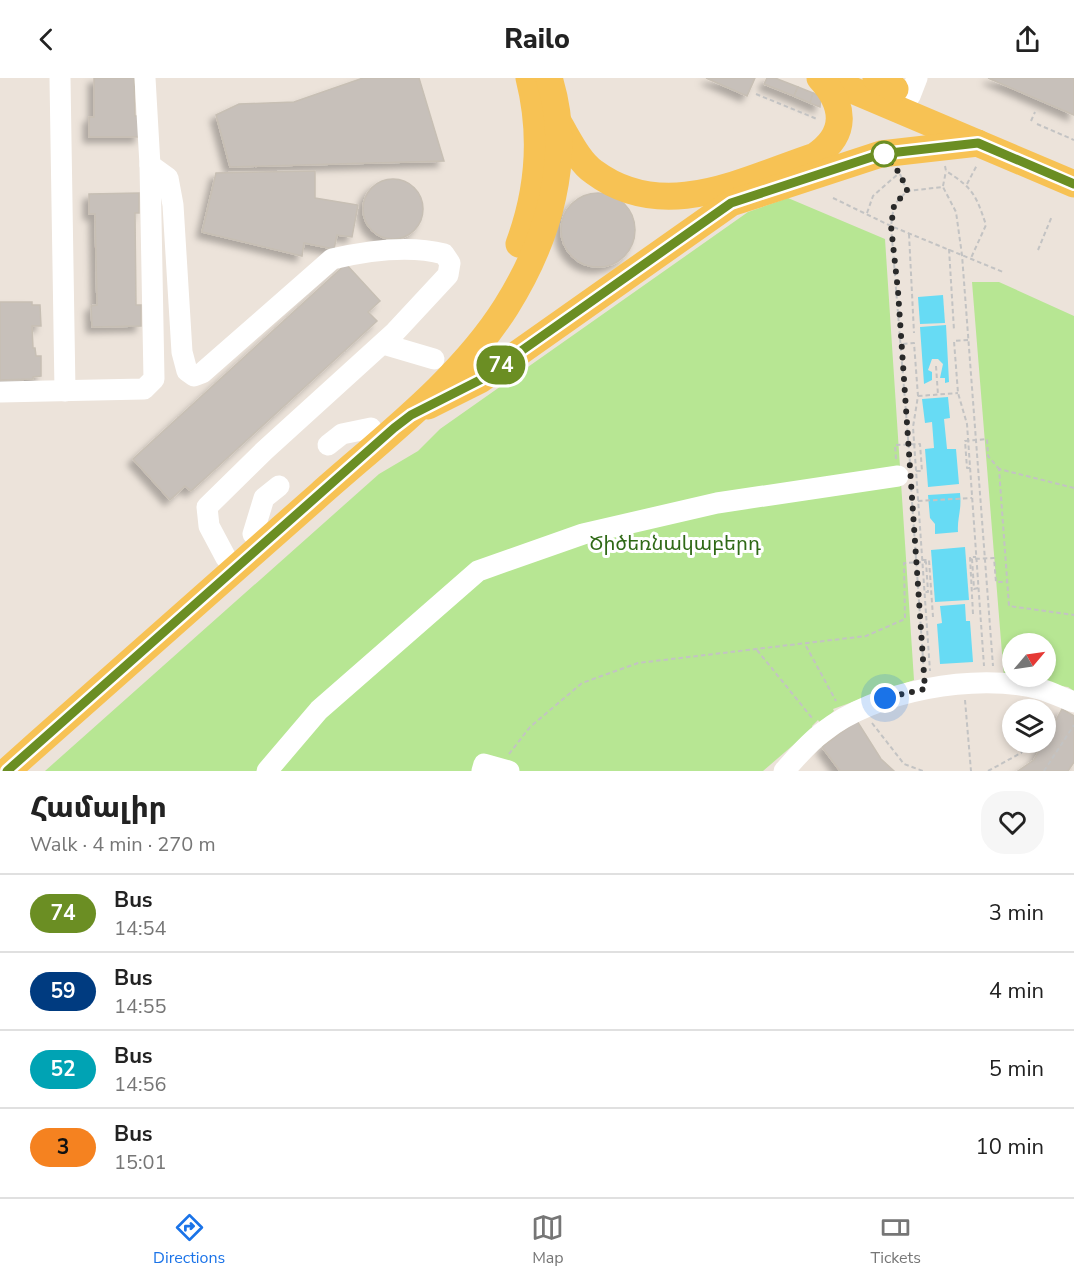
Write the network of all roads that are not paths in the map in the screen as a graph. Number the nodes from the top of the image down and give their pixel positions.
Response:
1 (60, 78) edge
2 (145, 78) edge
3 (529, 78) edge
4 (549, 78) edge
5 (822, 78) edge
6 (869, 78) edge
7 (900, 85) edge
8 (556, 118) junction
9 (977, 154) junction
10 (1074, 164) edge
11 (150, 165) junction
12 (1074, 184) edge
13 (383, 344) junction
14 (434, 359) dead end
15 (65, 391) junction
16 (0, 392) edge
17 (411, 415) junction
18 (371, 428) junction
19 (328, 446) dead end
20 (909, 474) road end
21 (279, 486) dead end
22 (253, 534) junction
23 (226, 558) junction
24 (1074, 702) edge
25 (0, 759) edge
26 (7, 771) edge
27 (267, 771) edge
28 (784, 771) edge

1 - 15 street
2 - 11 street
3 - 18 main road
4 - 8 main road
5 - 8 main road
5 - 9 main road
6 - 7 main road
7 - 10 main road
8 - 17 main road
9 - 12 main road
9 - 17 main road
11 - 13 street
11 - 15 street
13 - 14 street
13 - 23 street
15 - 16 street
17 - 26 main road
18 - 19 street
18 - 22 main road
20 - 27 street
21 - 22 street
22 - 23 main road
23 - 25 main road
24 - 28 street

